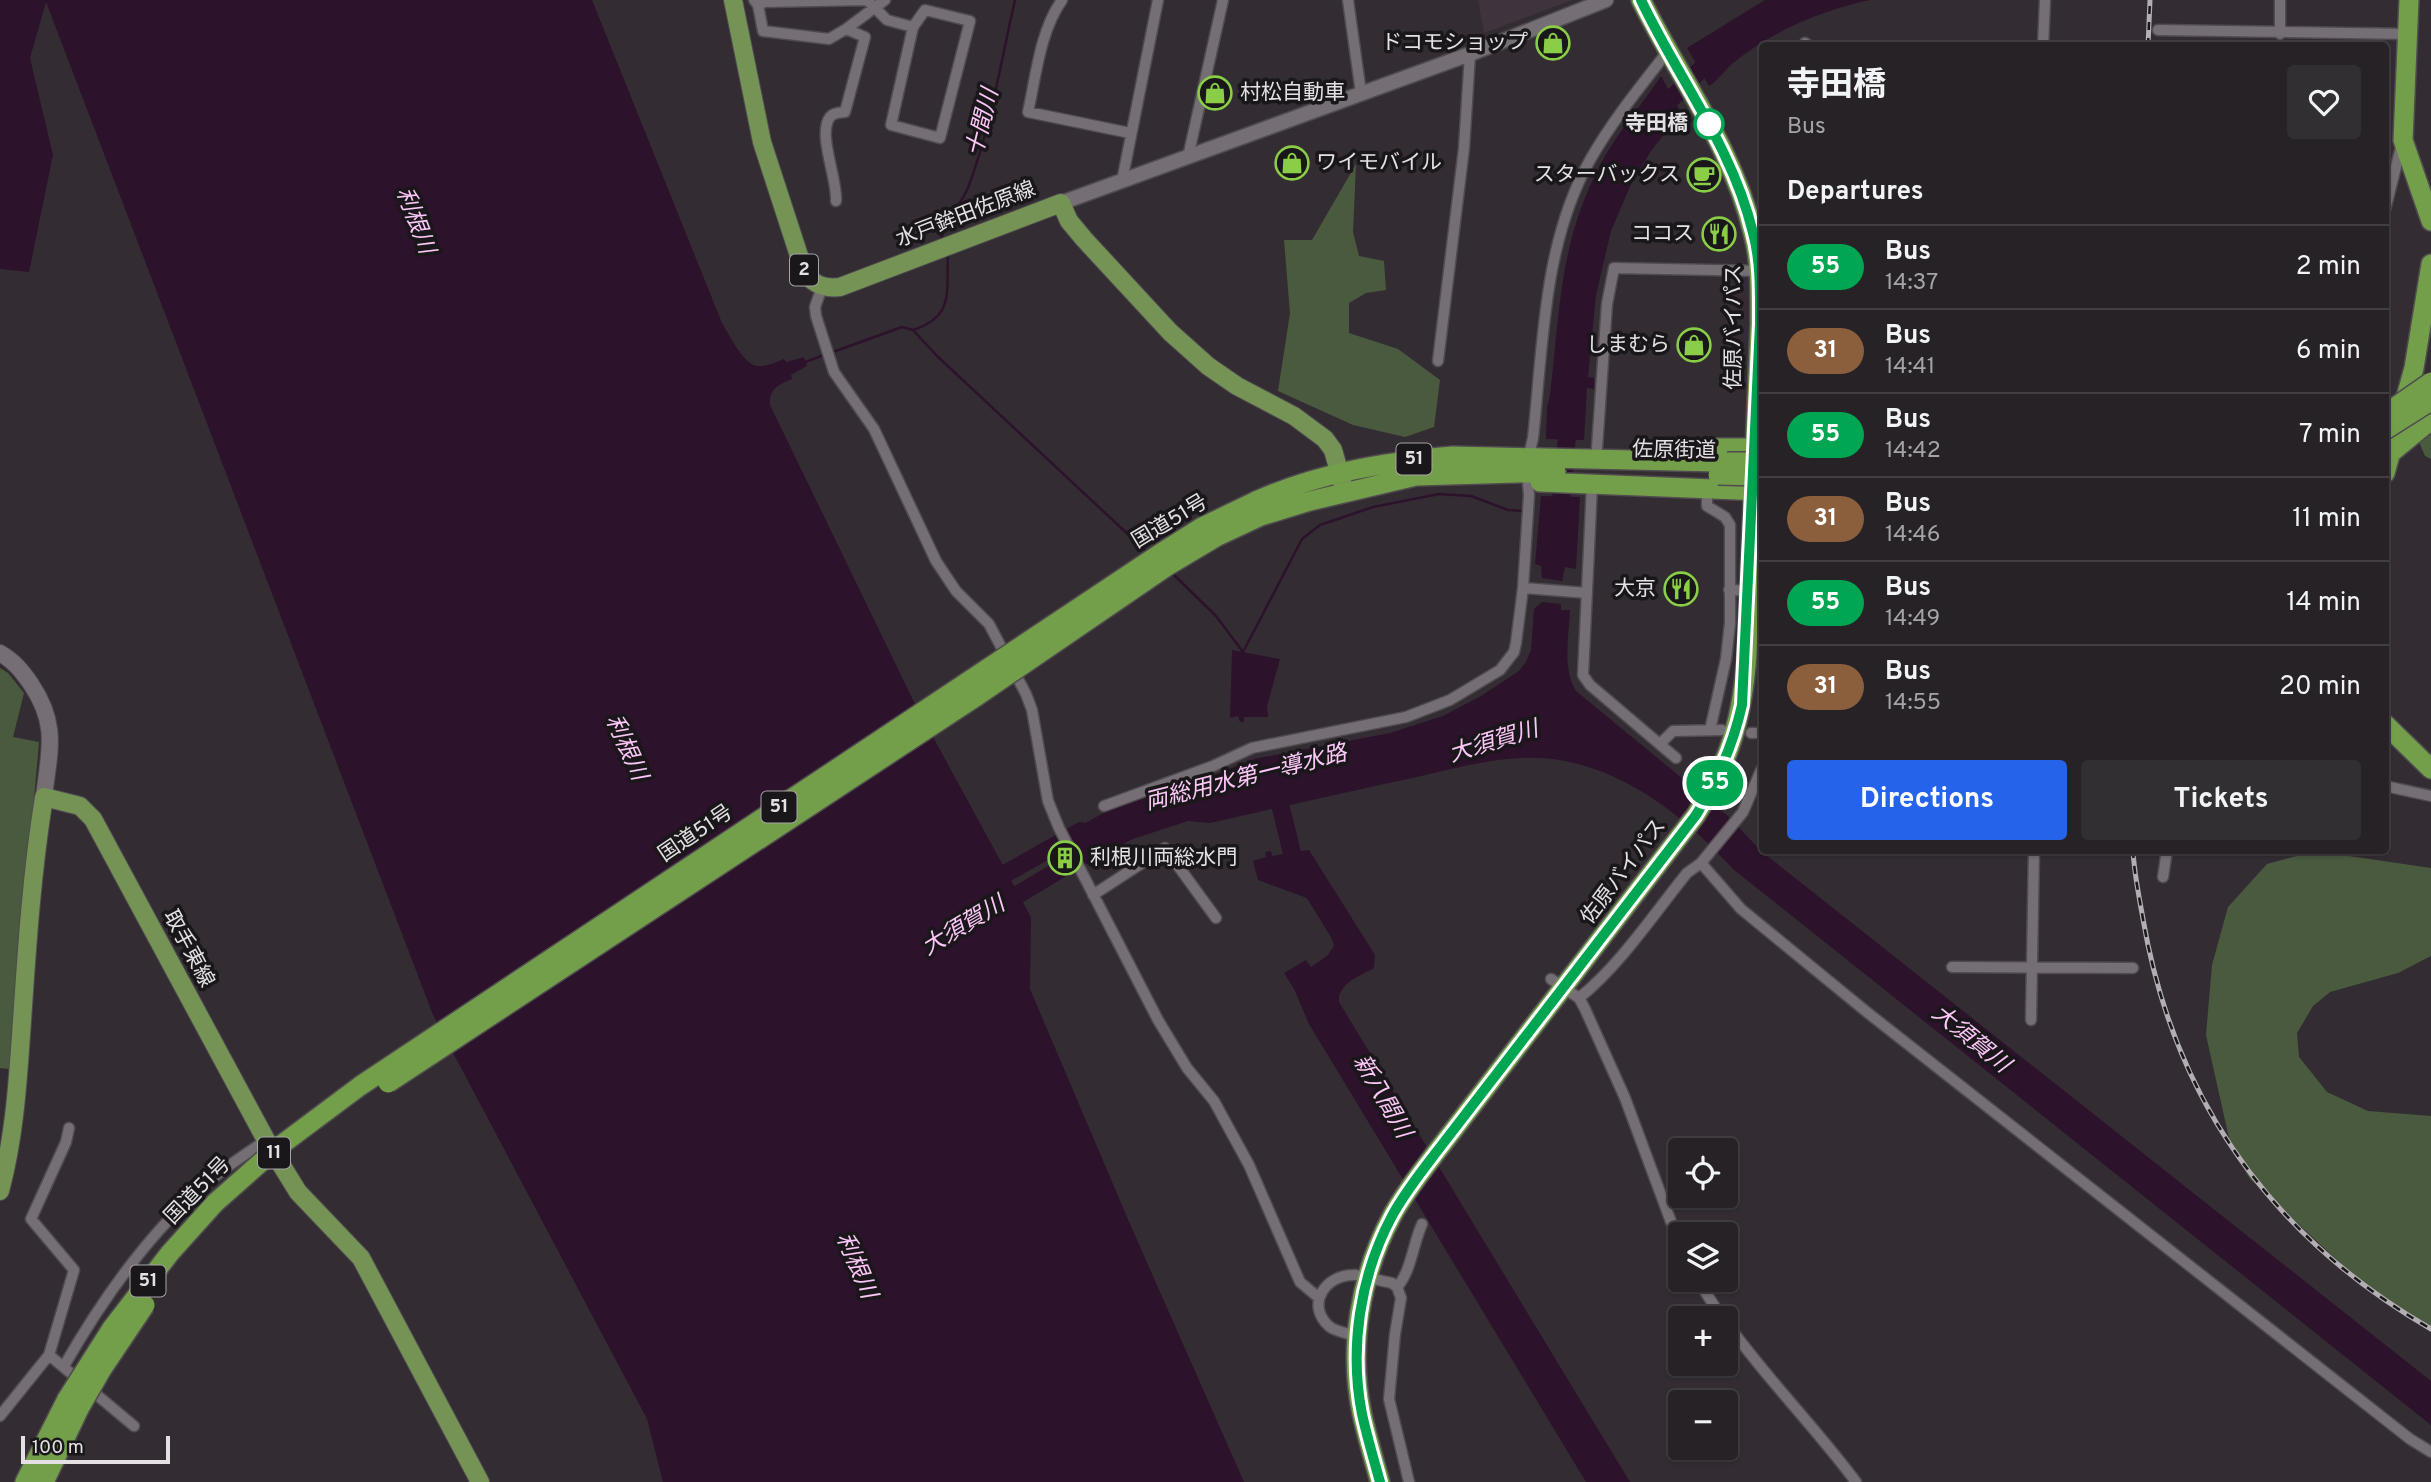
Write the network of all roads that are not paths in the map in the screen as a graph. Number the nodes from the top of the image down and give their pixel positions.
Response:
1 (733, 0) edge
2 (885, 0) edge
3 (1062, 0) edge
4 (1158, 0) edge
5 (1223, 0) edge
6 (1348, 0) edge
7 (1606, 0) edge
8 (1641, 0) edge
9 (2045, 0) edge
10 (2280, 0) edge
11 (2409, 0) edge
12 (756, 2) edge
13 (869, 3) edge
14 (913, 27) junction
15 (846, 29) junction
16 (2158, 30) dead end
17 (2280, 34) junction
18 (2408, 34) junction
19 (2043, 42) edge
20 (1470, 54) junction
21 (1670, 54) junction
22 (1362, 93) junction
23 (1130, 134) junction
24 (2403, 140) junction
25 (1188, 157) junction
26 (1122, 181) junction
27 (2389, 194) edge
28 (836, 201) dead end
29 (1061, 203) junction
30 (2431, 221) edge
31 (2431, 264) edge
32 (1759, 265) edge
33 (1759, 271) edge
34 (822, 287) junction
35 (1438, 361) dead end
36 (2422, 365) edge
37 (2431, 382) edge
38 (2430, 407) edge
39 (2389, 411) edge
40 (2389, 428) edge
41 (2392, 452) junction
42 (1759, 453) edge
43 (1759, 454) edge
44 (2389, 461) edge
45 (1532, 466) junction
46 (1588, 466) junction
47 (1715, 476) junction
48 (1343, 482) junction
49 (1759, 486) edge
50 (1523, 587) junction
51 (1747, 591) edge
52 (1587, 593) junction
53 (0, 653) edge
54 (2389, 728) edge
55 (1710, 730) junction
56 (1722, 730) dead end
57 (1660, 744) junction
58 (1676, 758) dead end
59 (2431, 769) edge
60 (1759, 775) edge
61 (2389, 787) edge
62 (2431, 796) edge
63 (44, 797) junction
64 (1104, 806) dead end
65 (2034, 854) edge
66 (2167, 854) edge
67 (1703, 860) junction
68 (2164, 877) dead end
69 (1093, 895) junction
70 (1216, 918) dead end
71 (1952, 967) dead end
72 (2033, 967) junction
73 (2133, 968) dead end
74 (1565, 988) junction
75 (2031, 1020) dead end
76 (69, 1128) dead end
77 (266, 1140) junction
78 (0, 1191) edge
79 (1671, 1222) edge
80 (1422, 1224) dead end
81 (1356, 1275) dead end
82 (1378, 1280) dead end
83 (1397, 1287) junction
84 (1319, 1298) junction
85 (1357, 1336) junction
86 (1738, 1339) edge
87 (49, 1356) junction
88 (64, 1366) junction
89 (74, 1403) junction
90 (0, 1416) edge
91 (134, 1426) dead end
92 (2431, 1452) edge
93 (25, 1482) edge
94 (44, 1482) edge
95 (480, 1482) edge
96 (1380, 1482) edge
97 (1409, 1482) edge
98 (1856, 1482) edge

1 - 34 main road, 2
2 - 13 street
3 - 23 street
4 - 23 street
5 - 25 street
6 - 22 street
7 - 20 street
8 - 21 highway, 佐原バイパス
9 - 19 street
10 - 17 street
11 - 18 highway
12 - 13 street
12 - 15 street
13 - 14 street
13 - 15 street
14 - 14 street
15 - 28 street
16 - 17 street
17 - 18 street
18 - 24 highway
20 - 22 street
20 - 35 street
21 - 32 highway, 佐原バイパス
21 - 45 street
22 - 25 street
23 - 26 street
24 - 27 street
24 - 30 highway
25 - 26 street
26 - 29 street
29 - 34 main road, 水戸鉾田佐原線 / 2
29 - 48 main road, 水戸鉾田佐原線
31 - 36 highway
33 - 46 street
34 - 69 street
36 - 41 highway
37 - 39 highway, bridge
38 - 40 highway, bridge
38 - 41 highway
41 - 44 highway
42 - 46 highway
43 - 47 highway, 佐原街道, bridge
45 - 46 highway
45 - 46 highway
45 - 48 highway, 国道51号 / 51
45 - 48 highway, 国道51号 / 51
45 - 50 street
46 - 47 highway, 佐原街道
46 - 47 highway
46 - 52 street
47 - 49 highway, 佐原街道, bridge
47 - 51 street
48 - 89 highway, 国道51号 / 51, bridge
49 - 51 highway, 佐原バイパス
50 - 52 street
50 - 64 street
51 - 55 street
51 - 74 highway, 佐原バイパス
52 - 57 street
53 - 63 main road
54 - 59 highway
55 - 56 street
55 - 57 street
57 - 58 street
60 - 67 street
61 - 62 street
63 - 77 main road, 取手東線 / 11
63 - 78 main road
65 - 72 street
66 - 68 street
67 - 74 street
67 - 92 street
69 - 70 street
69 - 84 street
71 - 72 street
72 - 73 street
72 - 75 street
74 - 79 street
74 - 85 highway, 佐原バイパス
76 - 87 street
77 - 88 street
77 - 95 main road, 取手東線 / 11
80 - 83 street
81 - 84 street
82 - 83 street
83 - 97 street
84 - 85 street
85 - 96 highway, 佐原バイパス
86 - 98 street
87 - 88 street
87 - 90 street
88 - 91 street
89 - 93 highway, 国道51号 / 51
89 - 94 highway, 国道51号 / 51

